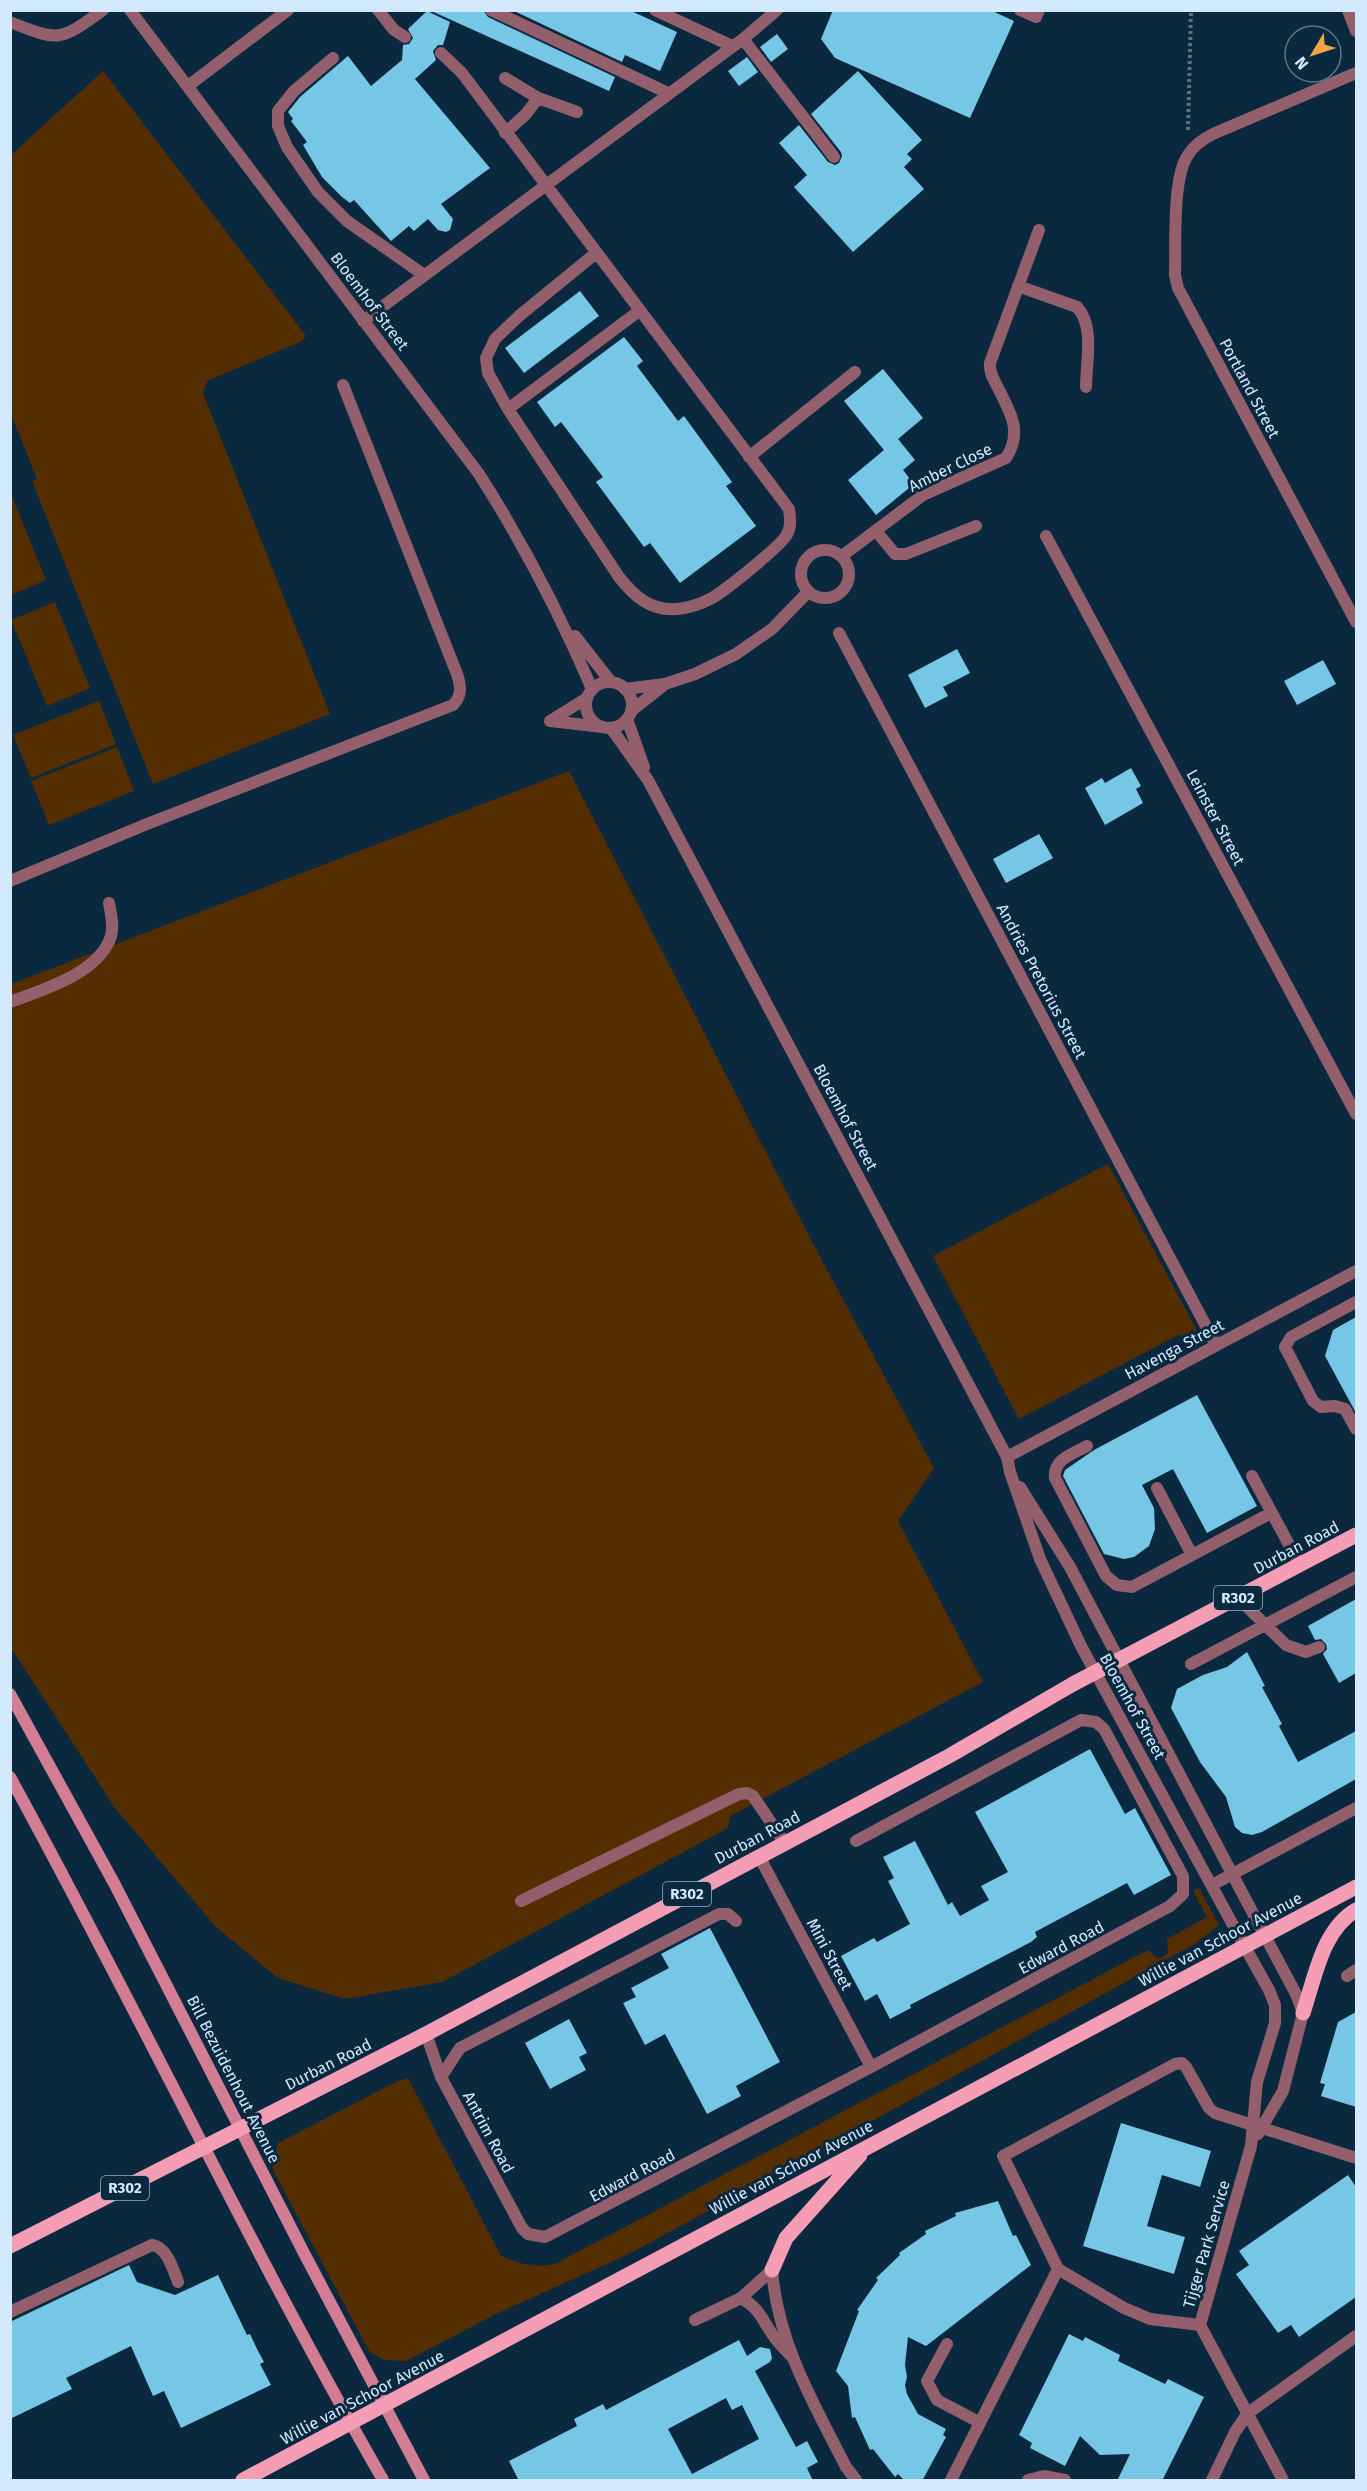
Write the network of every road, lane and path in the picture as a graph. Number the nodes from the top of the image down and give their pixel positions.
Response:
1 (103, 10) edge
2 (130, 10) edge
3 (288, 10) edge
4 (378, 10) edge
5 (491, 10) edge
6 (655, 10) edge
7 (777, 10) edge
8 (1020, 10) edge
9 (1039, 10) edge
10 (1191, 10) edge
11 (1348, 10) edge
12 (10, 22) edge
13 (1356, 31) edge
14 (405, 37) dead end
15 (737, 43) junction
16 (441, 53) dead end
17 (333, 58) dead end
18 (1356, 73) edge
19 (505, 78) dead end
20 (188, 86) junction
21 (668, 93) junction
22 (538, 98) junction
23 (577, 112) dead end
24 (505, 133) junction
25 (1188, 155) junction
26 (834, 157) dead end
27 (544, 185) junction
28 (1039, 230) dead end
29 (596, 253) junction
30 (424, 275) junction
31 (1018, 286) junction
32 (639, 311) junction
33 (363, 321) junction
34 (855, 372) dead end
35 (343, 385) dead end
36 (1086, 387) dead end
37 (508, 409) junction
38 (749, 457) junction
39 (976, 526) dead end
40 (876, 531) junction
41 (1046, 536) dead end
42 (842, 556) junction
43 (808, 592) junction
44 (1356, 622) edge
45 (564, 624) junction
46 (838, 633) dead end
47 (611, 682) junction
48 (665, 684) junction
49 (625, 689) junction
50 (590, 693) junction
51 (629, 715) junction
52 (607, 728) junction
53 (648, 780) junction
54 (10, 881) edge
55 (109, 903) dead end
56 (10, 1002) edge
57 (1356, 1114) edge
58 (1356, 1271) edge
59 (1356, 1302) edge
60 (1216, 1345) junction
61 (1356, 1429) edge
62 (1088, 1446) dead end
63 (1007, 1457) junction
64 (1010, 1472) junction
65 (1252, 1476) dead end
66 (1156, 1488) dead end
67 (1271, 1513) junction
68 (1356, 1535) edge
69 (1192, 1555) junction
70 (1300, 1565) junction
71 (1356, 1577) edge
72 (1238, 1598) junction
73 (1265, 1625) junction
74 (1319, 1647) dead end
75 (1120, 1660) junction
76 (1191, 1664) dead end
77 (1096, 1672) junction
78 (10, 1694) edge
79 (10, 1777) edge
80 (1356, 1808) edge
81 (856, 1841) dead end
82 (784, 1842) junction
83 (759, 1856) junction
84 (1232, 1875) junction
85 (1212, 1885) junction
86 (1356, 1887) edge
87 (521, 1901) dead end
88 (1356, 1910) edge
89 (736, 1921) dead end
90 (1265, 1936) junction
91 (1245, 1947) junction
92 (1303, 2013) junction
93 (426, 2034) junction
94 (872, 2067) junction
95 (441, 2077) junction
96 (1258, 2126) junction
97 (241, 2129) junction
98 (868, 2146) junction
99 (204, 2147) junction
100 (1356, 2158) edge
101 (536, 2237) joint
102 (10, 2246) edge
103 (1058, 2269) junction
104 (772, 2270) junction
105 (178, 2282) dead end
106 (741, 2298) junction
107 (10, 2312) edge
108 (694, 2320) dead end
109 (1200, 2325) junction
110 (1356, 2336) edge
111 (947, 2344) dead end
112 (791, 2356) junction
113 (384, 2406) junction
114 (1248, 2414) junction
115 (979, 2422) junction
116 (350, 2423) junction
117 (243, 2481) edge
118 (383, 2481) edge
119 (424, 2481) edge
120 (856, 2481) edge
121 (951, 2481) edge
122 (1028, 2481) edge
123 (1065, 2481) edge
124 (1212, 2481) edge
125 (1283, 2481) edge

1 - 12 street
2 - 20 street, Bloemhof Street
3 - 20 street
4 - 14 street
5 - 21 street
6 - 15 street
7 - 15 street
8 - 9 street
10 - 25 path
11 - 13 street
15 - 21 street
15 - 26 street
16 - 24 street
17 - 30 street
18 - 25 street
19 - 22 street
20 - 33 street, Bloemhof Street
21 - 27 street
22 - 23 street
22 - 24 street
24 - 27 street
25 - 44 street, Portland Street
27 - 29 street
27 - 30 street
28 - 31 street, Amber Close
29 - 32 street
29 - 37 street
30 - 33 street
31 - 36 street
31 - 40 street, Amber Close
32 - 37 street
32 - 38 street
33 - 45 street, Bloemhof Street
34 - 38 street
35 - 54 street
37 - 38 street
39 - 40 street
40 - 42 street, Amber Close
41 - 57 street, Leinster Street
42 - 43 street
42 - 43 street
43 - 48 street
45 - 47 street, Bloemhof Street
45 - 50 street, Bloemhof Street
46 - 60 street, Andries Pretorius Street
47 - 49 street, Bloemhof Street
47 - 50 street
48 - 49 street
48 - 51 street
49 - 51 street, Bloemhof Street
50 - 52 street, Bloemhof Street
50 - 52 street
51 - 52 street
51 - 53 street, Bloemhof Street
52 - 53 street, Bloemhof Street
53 - 63 street, Bloemhof Street
55 - 56 street
58 - 60 street, Havenga Street
59 - 61 street
60 - 63 street, Havenga Street
62 - 69 street
63 - 64 street, Bloemhof Street
64 - 75 street, Bloemhof Street
64 - 77 street, Bloemhof Street
65 - 67 street
66 - 69 street
67 - 69 street
67 - 70 street
68 - 70 main road, Durban Road / R302
70 - 72 main road, Durban Road / R302
71 - 73 street
72 - 73 street
72 - 75 main road, Durban Road / R302
73 - 74 street
73 - 76 street
75 - 77 main road, Durban Road / R302
75 - 84 street, Bloemhof Street
77 - 82 main road, Durban Road / R302
77 - 85 street, Bloemhof Street
78 - 97 main road, Bill Bezuidenhout Avenue
79 - 99 main road
80 - 84 street
81 - 94 street, Edward Road
82 - 83 main road, Durban Road / R302
82 - 87 street
83 - 93 main road, Durban Road / R302
83 - 94 street, Mini Street
84 - 85 street
84 - 90 street, Bloemhof Street
85 - 91 street, Bloemhof Street
86 - 90 main road, Willie van Schoor Avenue
88 - 92 main road
89 - 95 street
90 - 91 main road, Willie van Schoor Avenue
90 - 92 street
91 - 96 street, Tijger Park Service
91 - 98 main road, Willie van Schoor Avenue
92 - 96 street, Tijger Park Service
93 - 95 street, Antrim Road
93 - 97 main road, Durban Road / R302
94 - 101 street, Edward Road
95 - 101 street, Antrim Road
96 - 100 street
96 - 103 street
96 - 109 street, Tijger Park Service
97 - 99 main road, Durban Road / R302
97 - 113 main road, Bill Bezuidenhout Avenue
98 - 104 main road
98 - 113 main road, Willie van Schoor Avenue
99 - 102 main road, Durban Road / R302
99 - 116 main road
103 - 109 street
103 - 115 street
104 - 106 street
104 - 112 street
105 - 107 street
106 - 108 street
106 - 112 street
109 - 114 street, Tijger Park Service
110 - 114 street
111 - 115 street
112 - 120 street
113 - 116 main road, Willie van Schoor Avenue
113 - 119 main road, Bill Bezuidenhout Avenue
114 - 124 street
114 - 125 street, Tijger Park Service
115 - 121 street
116 - 117 main road, Willie van Schoor Avenue
116 - 118 main road
122 - 123 street

